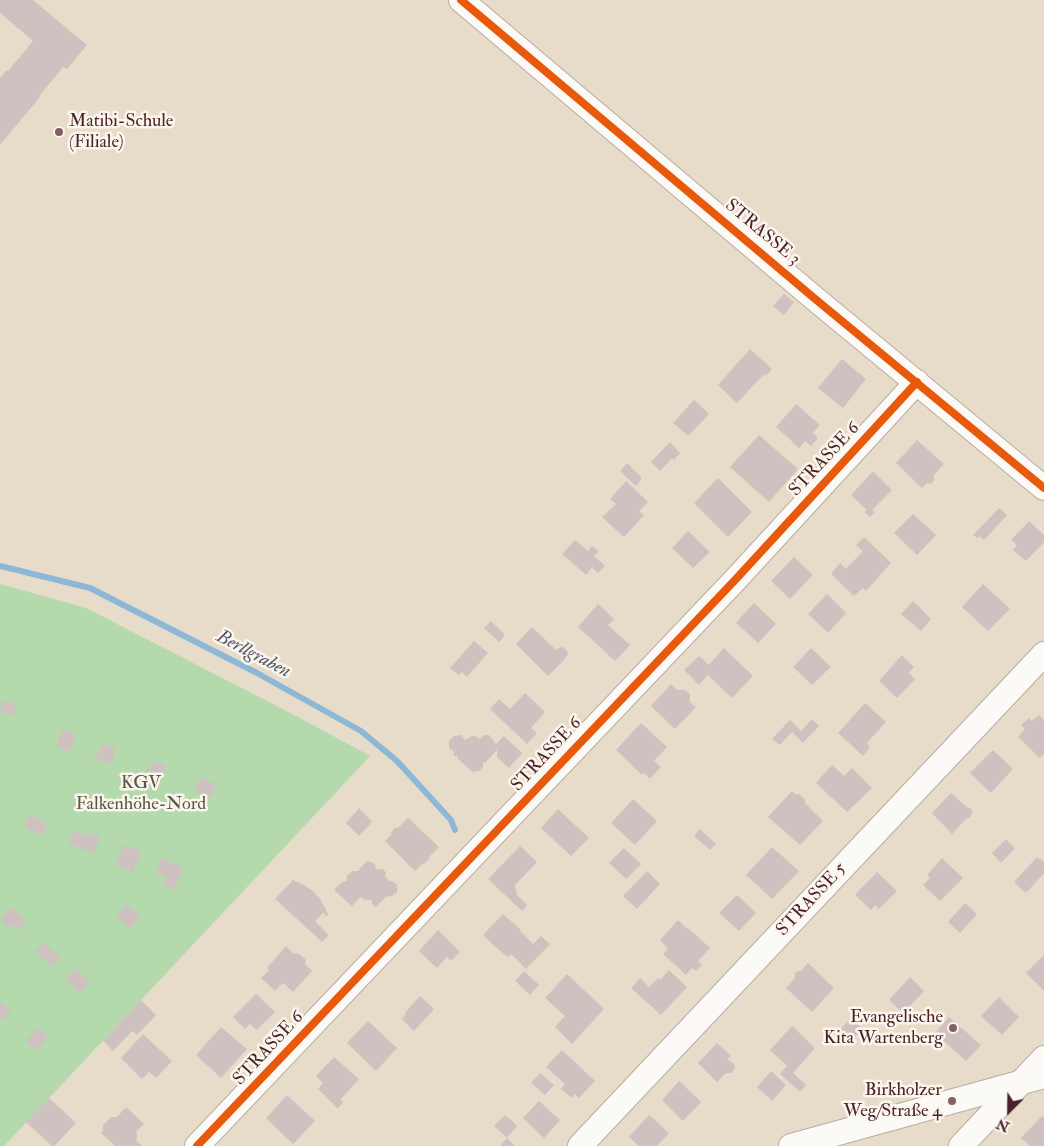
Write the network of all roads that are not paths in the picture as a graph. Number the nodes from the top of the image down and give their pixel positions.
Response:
1 (461, 0) edge
2 (917, 382) junction
3 (1044, 488) edge
4 (1044, 654) edge
5 (1044, 1058) edge
6 (1044, 1076) edge
7 (1021, 1083) junction
8 (197, 1146) edge
9 (580, 1146) edge
10 (791, 1146) edge
11 (961, 1146) edge

1 - 2 street, STRASSE 3
2 - 3 street, STRASSE 3
2 - 8 street, STRASSE 6
4 - 9 street, STRASSE 5
5 - 7 street
6 - 7 street
7 - 10 street
7 - 11 street

